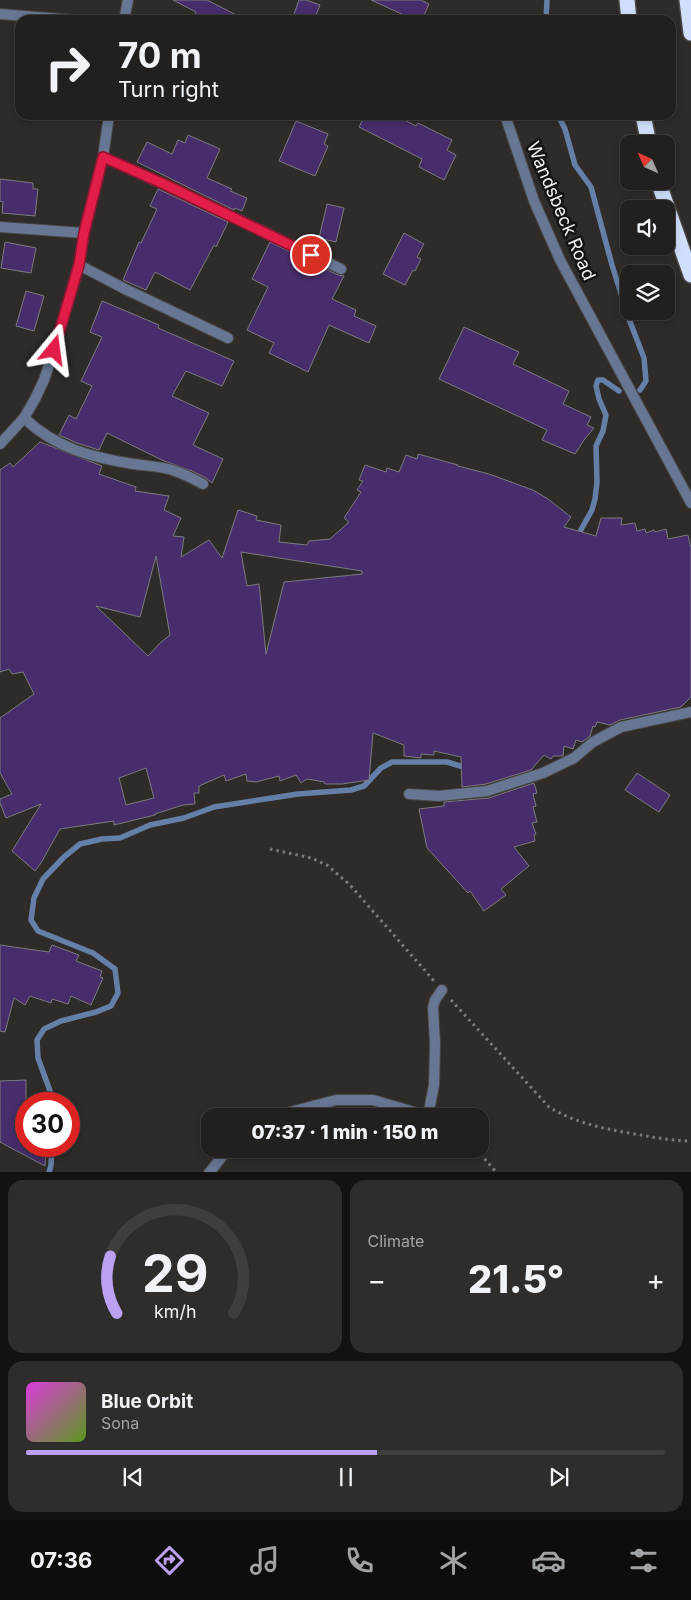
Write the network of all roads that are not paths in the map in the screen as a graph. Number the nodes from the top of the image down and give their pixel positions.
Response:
1 (128, 0) edge
2 (626, 0) edge
3 (687, 0) edge
4 (0, 14) edge
5 (15, 15) edge
6 (125, 15) edge
7 (628, 15) edge
8 (691, 33) edge
9 (108, 120) edge
10 (507, 120) edge
11 (644, 120) edge
12 (647, 135) edge
13 (103, 157) junction
14 (660, 190) edge
15 (0, 227) edge
16 (84, 233) junction
17 (79, 265) junction
18 (341, 269) dead end
19 (691, 275) edge
20 (228, 338) dead end
21 (24, 418) junction
22 (0, 444) edge
23 (203, 484) dead end
24 (691, 503) edge
25 (691, 712) edge
26 (409, 794) dead end
27 (442, 990) road end
28 (305, 1108) edge
29 (400, 1108) edge
30 (430, 1108) edge
31 (221, 1158) edge
32 (209, 1172) edge

1 - 6 street
2 - 7 highway
3 - 8 highway
4 - 5 street
9 - 13 street
10 - 24 street, Wandsbeck Road
11 - 12 highway
13 - 16 street
13 - 18 street
14 - 19 highway
15 - 16 street
16 - 17 street
17 - 20 street
17 - 21 street
21 - 22 street
21 - 23 street
25 - 26 street
27 - 30 street
28 - 29 street
31 - 32 street

